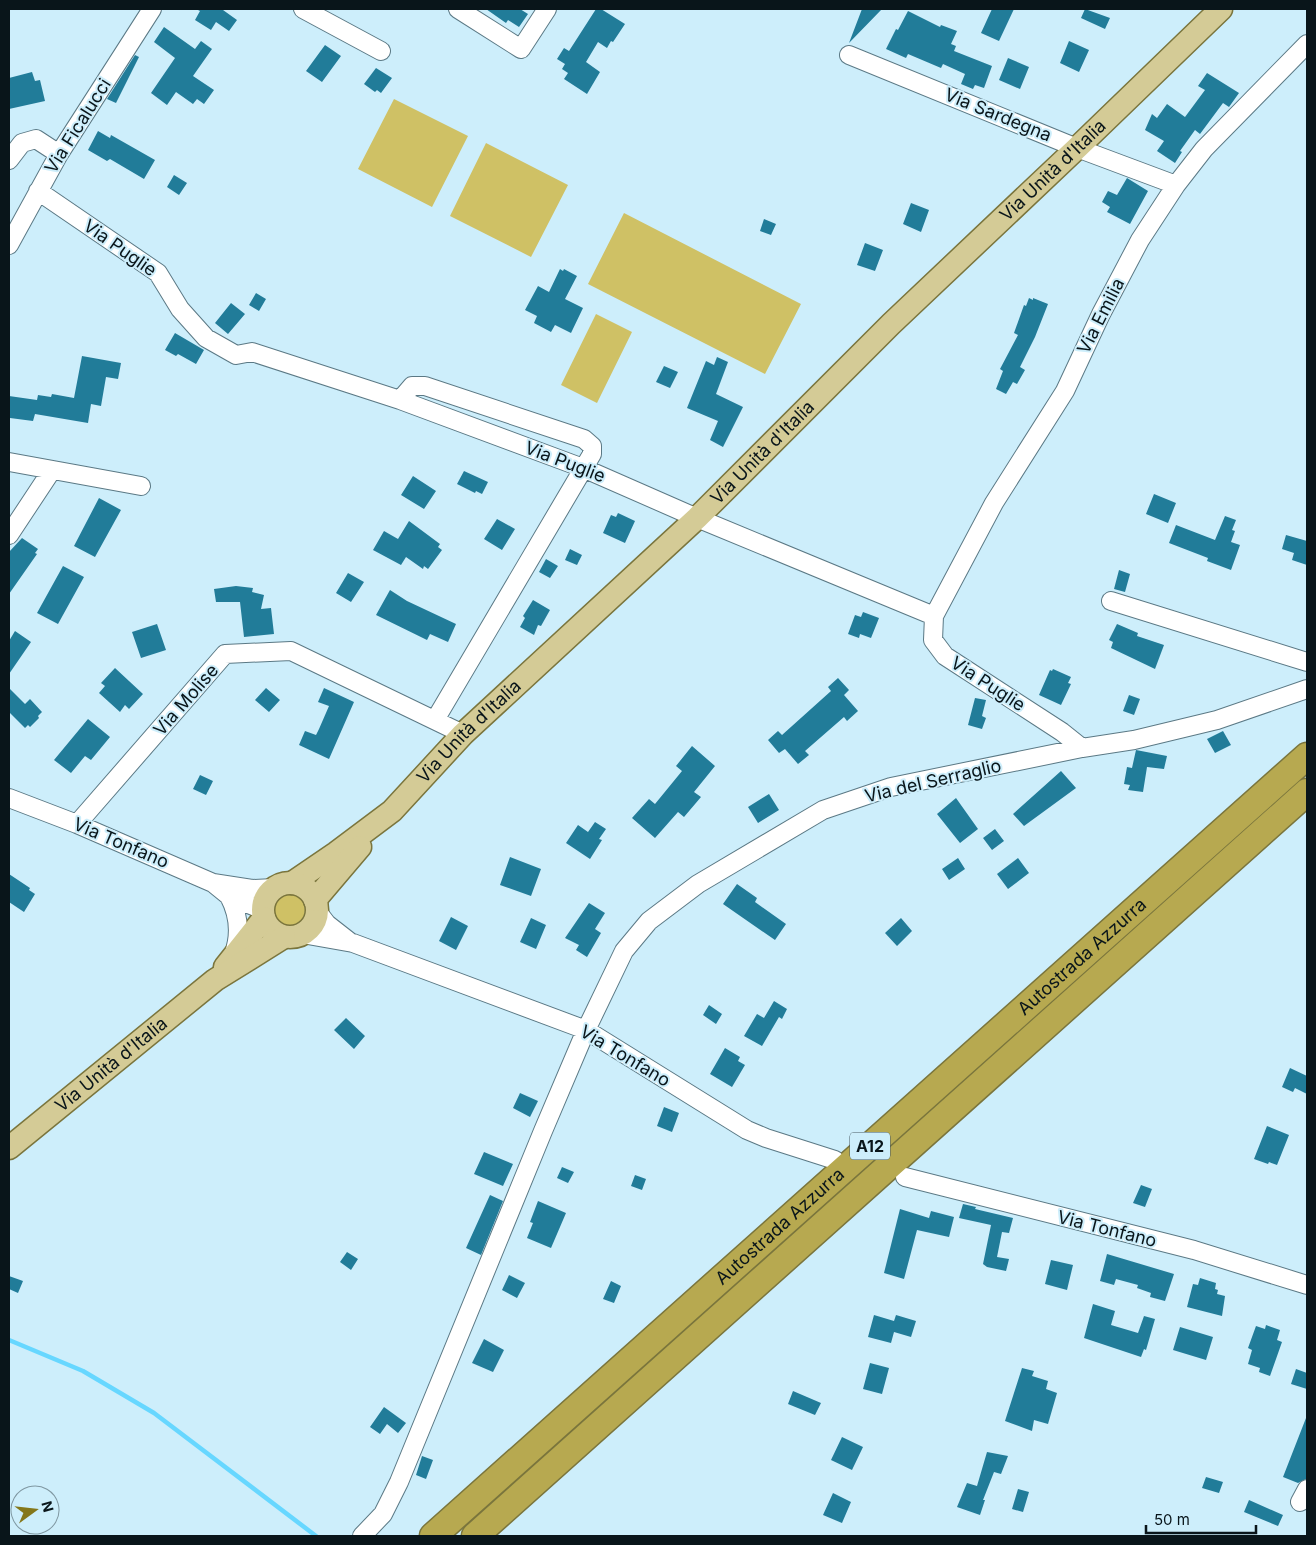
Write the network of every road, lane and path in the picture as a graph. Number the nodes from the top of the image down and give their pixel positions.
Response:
1 (152, 9) edge
2 (303, 9) edge
3 (458, 9) edge
4 (547, 9) edge
5 (1221, 9) edge
6 (1307, 44) edge
7 (381, 51) dead end
8 (848, 55) dead end
9 (1077, 148) junction
10 (58, 154) junction
11 (9, 160) edge
12 (1176, 185) junction
13 (38, 191) junction
14 (9, 245) edge
15 (400, 400) junction
16 (9, 462) edge
17 (583, 468) junction
18 (52, 470) junction
19 (141, 486) dead end
20 (15, 514) edge
21 (697, 518) junction
22 (9, 535) edge
23 (1111, 601) dead end
24 (934, 616) junction
25 (1307, 662) edge
26 (1307, 689) edge
27 (435, 720) junction
28 (463, 734) junction
29 (1082, 748) junction
30 (1307, 756) edge
31 (1307, 792) edge
32 (9, 798) edge
33 (392, 811) junction
34 (77, 824) junction
35 (213, 883) junction
36 (283, 886) junction
37 (229, 896) junction
38 (316, 905) junction
39 (264, 914) junction
40 (293, 936) junction
41 (353, 943) junction
42 (234, 956) junction
43 (215, 980) junction
44 (586, 1030) junction
45 (9, 1148) edge
46 (835, 1160) dead end
47 (905, 1177) dead end
48 (1307, 1285) edge
49 (362, 1536) edge
50 (432, 1536) edge
51 (475, 1536) edge

1 - 10 street, Via Ficalucci
2 - 7 street
3 - 4 street
5 - 9 main road, Via Unità d'Italia
6 - 12 street, Via Emilia
8 - 9 street, Via Sardegna
9 - 12 street, Via Sardegna
9 - 21 main road, Via Unità d'Italia
10 - 11 street
10 - 13 street, Via Ficalucci
12 - 24 street, Via Emilia
13 - 14 street, Via Ficalucci
13 - 15 street, Via Puglie
15 - 17 street, Via Puglie
15 - 17 street
16 - 18 street
17 - 21 street, Via Puglie
17 - 27 street
18 - 19 street
18 - 20 street
20 - 22 street
21 - 24 street, Via Puglie
21 - 28 main road, Via Unità d'Italia
23 - 25 street
24 - 29 street, Via Puglie
26 - 29 street, Via del Serraglio
27 - 28 street, Via Molise
27 - 34 street, Via Molise
28 - 33 main road, Via Unità d'Italia
29 - 44 street, Via del Serraglio
30 - 50 highway, Autostrada Azzurra / A12
31 - 51 highway, Autostrada Azzurra / A12
32 - 34 street, Via Tonfano
33 - 36 main road, Via Unità d'Italia
33 - 38 main road
34 - 35 street, Via Tonfano
35 - 36 street
35 - 37 street, Via Tonfano
36 - 38 main road
36 - 39 main road
37 - 39 street, Via Tonfano
37 - 42 street
38 - 40 main road
38 - 41 street
39 - 40 main road
39 - 42 main road
40 - 41 street
40 - 43 main road
41 - 44 street, Via Tonfano
42 - 43 main road
43 - 45 main road, Via Unità d'Italia
44 - 46 street, Via Tonfano
44 - 49 street, Via del Serraglio
47 - 48 street, Via Tonfano

